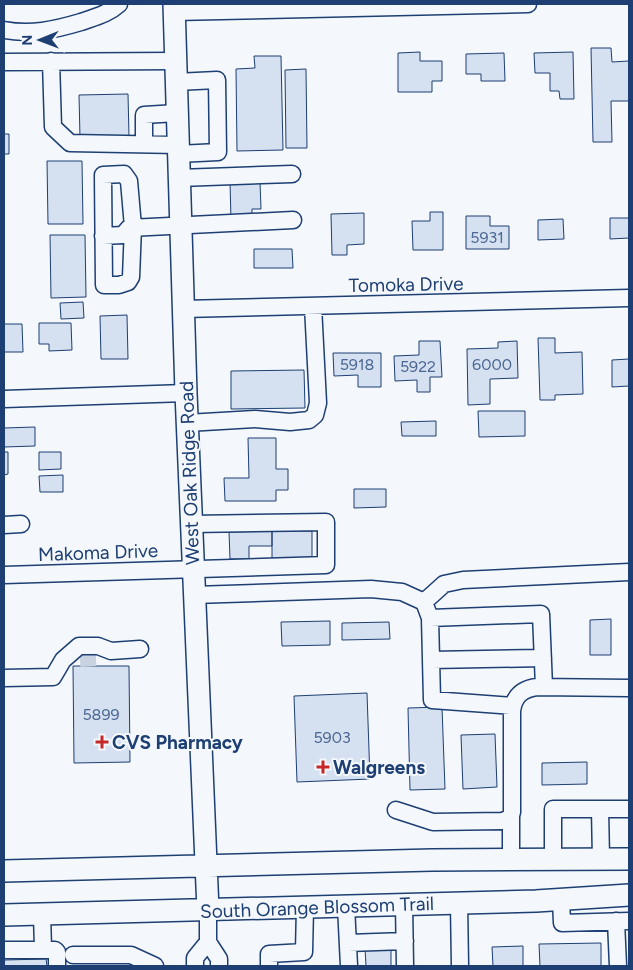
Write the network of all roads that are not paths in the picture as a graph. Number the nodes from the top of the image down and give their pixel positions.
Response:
1 (119, 4) edge
2 (528, 4) edge
3 (174, 8) edge
4 (4, 30) edge
5 (51, 61) junction
6 (175, 61) junction
7 (4, 62) edge
8 (176, 82) junction
9 (177, 113) junction
10 (144, 144) junction
11 (178, 150) junction
12 (292, 174) dead end
13 (179, 178) junction
14 (293, 220) dead end
15 (181, 225) junction
16 (131, 227) junction
17 (103, 228) junction
18 (629, 298) edge
19 (313, 306) junction
20 (183, 309) junction
21 (186, 393) junction
22 (4, 399) edge
23 (187, 423) junction
24 (21, 524) dead end
25 (191, 524) junction
26 (4, 525) edge
27 (193, 569) junction
28 (629, 572) edge
29 (4, 574) edge
30 (194, 595) junction
31 (424, 602) junction
32 (430, 618) junction
33 (140, 649) dead end
34 (543, 658) junction
35 (80, 659) tunnel mouth
36 (63, 660) junction
37 (431, 660) junction
38 (4, 678) edge
39 (544, 687) junction
40 (629, 688) edge
41 (513, 706) junction
42 (600, 809) junction
43 (629, 809) edge
44 (396, 810) dead end
45 (511, 816) junction
46 (512, 859) junction
47 (553, 859) junction
48 (601, 859) junction
49 (629, 859) edge
50 (206, 865) junction
51 (4, 871) edge
52 (629, 896) edge
53 (561, 899) junction
54 (459, 903) junction
55 (404, 904) junction
56 (346, 906) junction
57 (305, 908) junction
58 (208, 910) junction
59 (42, 914) junction
60 (4, 915) edge
61 (623, 921) edge
62 (405, 941) junction
63 (208, 942) junction
64 (348, 943) junction
65 (47, 949) junction
66 (4, 950) edge
67 (73, 955) dead end
68 (51, 966) edge
69 (57, 966) edge
70 (155, 966) edge
71 (195, 966) edge
72 (220, 966) edge
73 (269, 966) edge
74 (349, 966) edge
75 (405, 966) edge
76 (460, 966) edge
77 (618, 966) edge

1 - 4 street
2 - 3 street
3 - 6 main road, West Oak Ridge Road
5 - 6 street
5 - 7 street
5 - 10 street
6 - 8 main road, West Oak Ridge Road
8 - 9 main road, West Oak Ridge Road
8 - 11 street
9 - 10 street
9 - 11 main road, West Oak Ridge Road
10 - 11 street
11 - 13 main road, West Oak Ridge Road
12 - 13 street
13 - 15 main road, West Oak Ridge Road
14 - 15 street
15 - 16 street
15 - 20 main road, West Oak Ridge Road
16 - 17 street
16 - 17 street
16 - 17 street
18 - 19 street, Tomoka Drive
19 - 20 street, Tomoka Drive
19 - 23 street
20 - 21 main road, West Oak Ridge Road
21 - 22 street
21 - 23 main road, West Oak Ridge Road
23 - 25 main road, West Oak Ridge Road
24 - 26 street
25 - 27 main road, West Oak Ridge Road
25 - 27 street, Makoma Drive
27 - 29 street, Makoma Drive
27 - 30 main road, West Oak Ridge Road
28 - 31 street
30 - 31 street
30 - 50 main road, West Oak Ridge Road
31 - 32 street
32 - 34 street
32 - 37 street
33 - 36 street
34 - 37 street
34 - 39 street
35 - 36 street
36 - 38 street
37 - 41 street
39 - 40 street
39 - 41 street
41 - 45 street
42 - 43 street
42 - 47 street
42 - 48 street
44 - 45 street
45 - 46 street
46 - 47 main road
46 - 50 main road
47 - 48 main road
48 - 49 main road
50 - 51 main road
50 - 58 main road, West Oak Ridge Road
52 - 53 main road, South Orange Blossom Trail
53 - 54 main road, South Orange Blossom Trail
53 - 61 street
54 - 55 main road, South Orange Blossom Trail
54 - 76 street
55 - 56 main road, South Orange Blossom Trail
55 - 62 street
56 - 57 main road, South Orange Blossom Trail
56 - 64 street
57 - 58 main road, South Orange Blossom Trail
57 - 73 street
58 - 59 main road, South Orange Blossom Trail
58 - 63 street, West Oak Ridge Road
59 - 60 main road, South Orange Blossom Trail
59 - 65 street
61 - 77 street
62 - 64 street
62 - 75 street
63 - 71 street
63 - 72 street, West Oak Ridge Road
64 - 74 street
65 - 66 street
65 - 68 street
65 - 69 street
67 - 70 street

